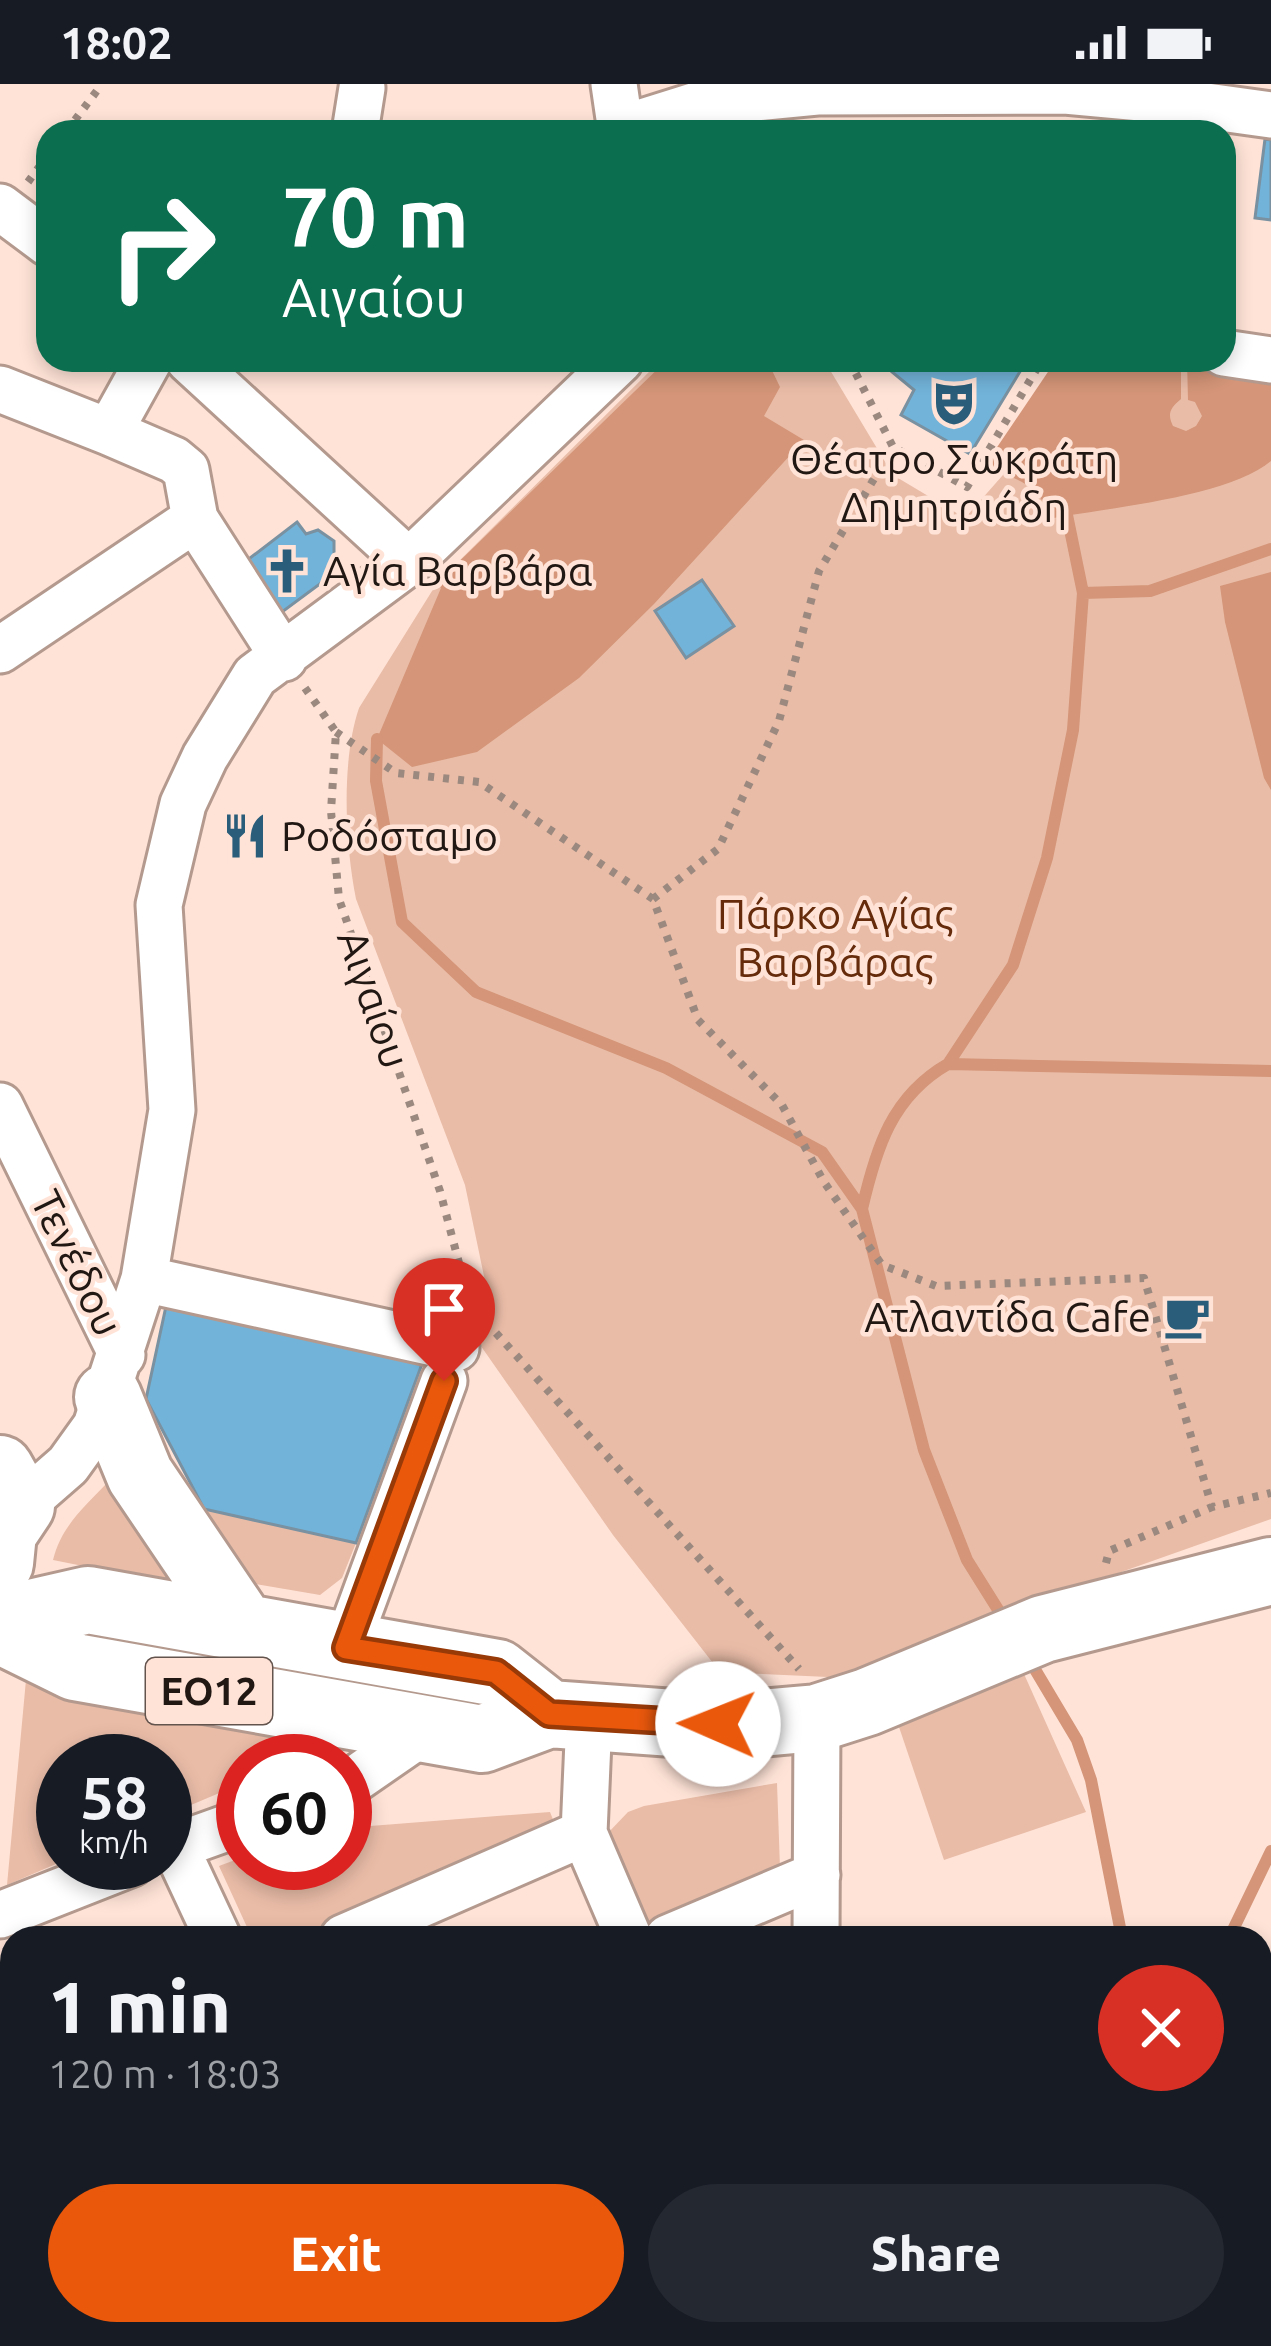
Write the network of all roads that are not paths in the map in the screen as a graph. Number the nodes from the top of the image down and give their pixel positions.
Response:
1 (614, 84) edge
2 (1094, 112) edge
3 (1271, 115) edge
4 (619, 120) edge
5 (651, 120) edge
6 (0, 208) edge
7 (36, 234) edge
8 (1236, 355) edge
9 (1271, 360) edge
10 (142, 372) edge
11 (202, 372) edge
12 (608, 372) edge
13 (0, 389) edge
14 (109, 432) junction
15 (195, 519) junction
16 (410, 562) junction
17 (0, 650) edge
18 (284, 658) junction
19 (0, 1106) edge
20 (144, 1279) junction
21 (115, 1376) junction
22 (7, 1513) edge
23 (1271, 1571) edge
24 (0, 1620) edge
25 (244, 1629) junction
26 (0, 1630) edge
27 (346, 1648) junction
28 (569, 1716) junction
29 (817, 1718) junction
30 (426, 1730) junction
31 (372, 1767) edge
32 (584, 1833) junction
33 (817, 1875) junction
34 (192, 1889) edge
35 (63, 1890) edge
36 (0, 1915) edge
37 (212, 1926) edge
38 (371, 1926) edge
39 (624, 1926) edge
40 (696, 1926) edge
41 (816, 1926) edge

1 - 4 street
2 - 3 street
2 - 5 street
6 - 7 street
8 - 9 street
10 - 14 street
11 - 16 street
12 - 16 street
13 - 14 street
14 - 15 street
15 - 17 street
15 - 18 street
16 - 18 street
18 - 20 street
19 - 21 street, Τενέδου
20 - 21 street
20 - 27 street
21 - 22 street
21 - 25 main road
23 - 29 main road, ΕΟ12
24 - 25 main road, ΕΟ12
25 - 27 main road, ΕΟ12
26 - 30 main road, ΕΟ12
27 - 28 main road, ΕΟ12
28 - 29 main road, ΕΟ12
28 - 30 main road, ΕΟ12
28 - 32 street
29 - 33 street
30 - 31 street
32 - 38 street
32 - 39 street
33 - 40 street
33 - 41 street
34 - 37 street
35 - 36 street

